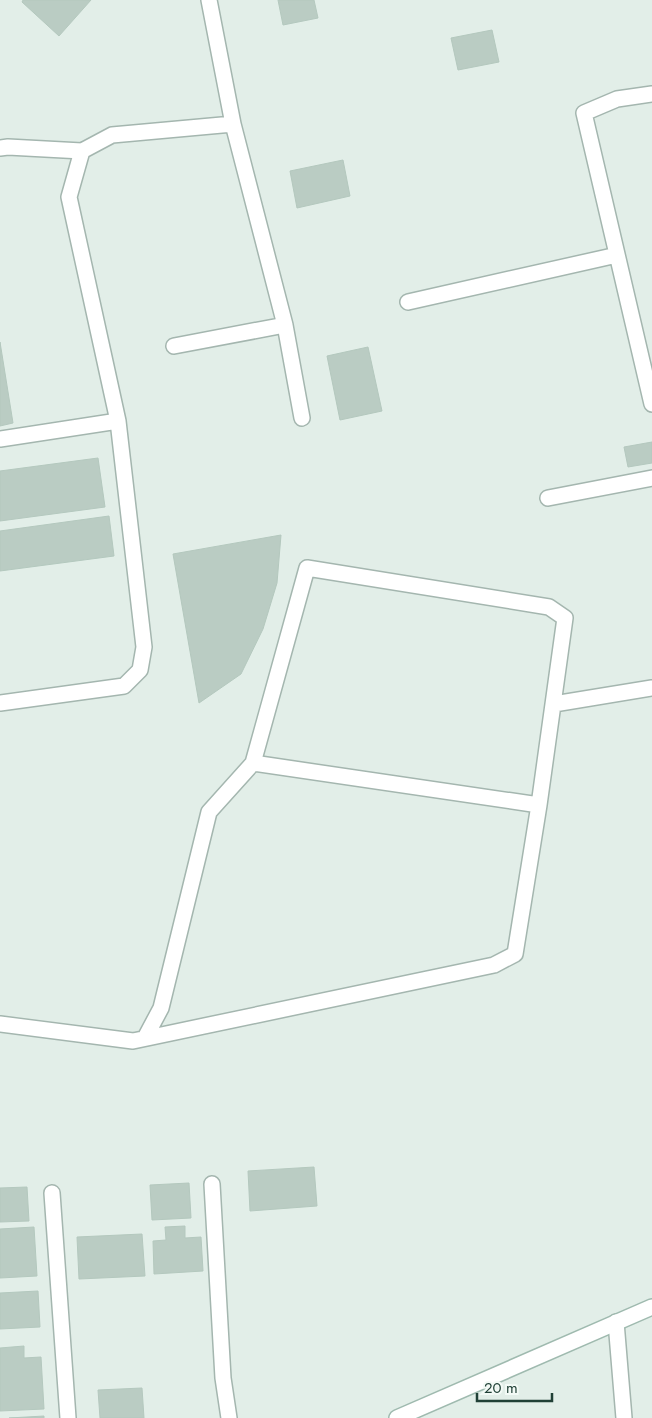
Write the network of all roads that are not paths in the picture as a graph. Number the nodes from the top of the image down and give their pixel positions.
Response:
1 (209, 0) edge
2 (652, 94) edge
3 (234, 124) junction
4 (0, 148) edge
5 (82, 151) junction
6 (617, 255) junction
7 (408, 302) dead end
8 (285, 325) junction
9 (174, 346) dead end
10 (652, 404) edge
11 (302, 418) dead end
12 (118, 421) junction
13 (0, 439) edge
14 (652, 478) edge
15 (548, 498) dead end
16 (652, 688) edge
17 (0, 703) edge
18 (554, 704) junction
19 (253, 763) junction
20 (539, 805) junction
21 (0, 1024) edge
22 (145, 1038) junction
23 (212, 1184) dead end
24 (52, 1193) dead end
25 (652, 1307) edge
26 (616, 1322) junction
27 (68, 1418) edge
28 (230, 1418) edge
29 (397, 1418) edge
30 (624, 1418) edge

1 - 3 street
2 - 6 street
3 - 5 street
3 - 8 street
4 - 5 street
5 - 12 street
6 - 7 street
6 - 10 street
8 - 9 street
8 - 11 street
12 - 13 street
12 - 17 street
14 - 15 street
16 - 18 street
18 - 19 street
18 - 20 street
19 - 20 street
19 - 22 street
20 - 22 street
21 - 22 street
23 - 28 street
24 - 27 street
25 - 26 street
26 - 29 street
26 - 30 street

